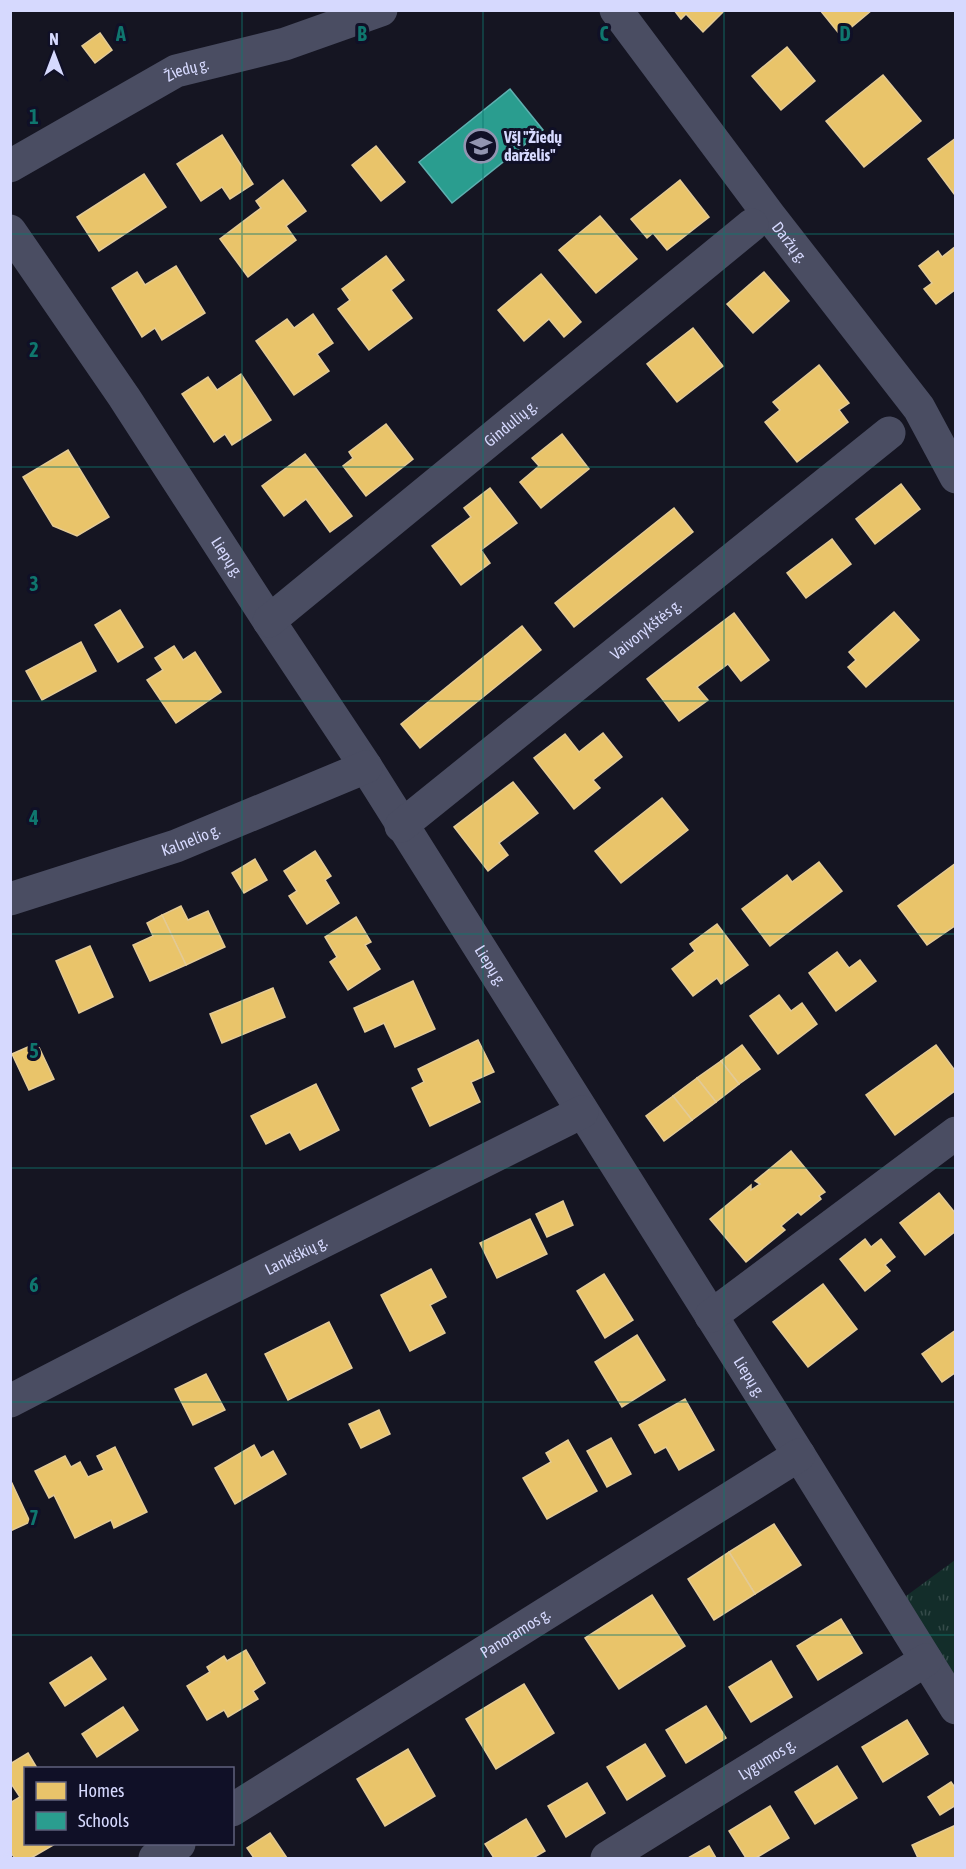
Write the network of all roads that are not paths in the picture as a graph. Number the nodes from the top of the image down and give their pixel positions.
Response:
1 (381, 10) edge
2 (616, 10) edge
3 (10, 166) edge
4 (752, 225) dead end
5 (10, 231) edge
6 (889, 433) dead end
7 (956, 477) edge
8 (269, 621) junction
9 (366, 767) junction
10 (401, 826) junction
11 (10, 899) edge
12 (582, 1112) junction
13 (956, 1133) edge
14 (711, 1316) junction
15 (10, 1401) edge
16 (799, 1455) junction
17 (926, 1660) junction
18 (956, 1708) edge
19 (234, 1809) edge
20 (177, 1845) edge
21 (155, 1858) edge
22 (607, 1858) edge

1 - 3 street, Žiedų g.
2 - 7 street, Daržų g.
4 - 8 street, Gindulių g.
5 - 8 street, Liepų g.
6 - 10 street, Vaivorykštės g.
8 - 9 street, Liepų g.
9 - 10 street, Liepų g.
9 - 11 street, Kalnelio g.
10 - 12 street, Liepų g.
12 - 14 street, Liepų g.
12 - 15 street, Lankiškių g.
13 - 14 street
14 - 16 street, Liepų g.
16 - 17 street, Liepų g.
16 - 19 street, Panoramos g.
17 - 18 street, Liepų g.
17 - 22 street, Lygumos g.
20 - 21 street

